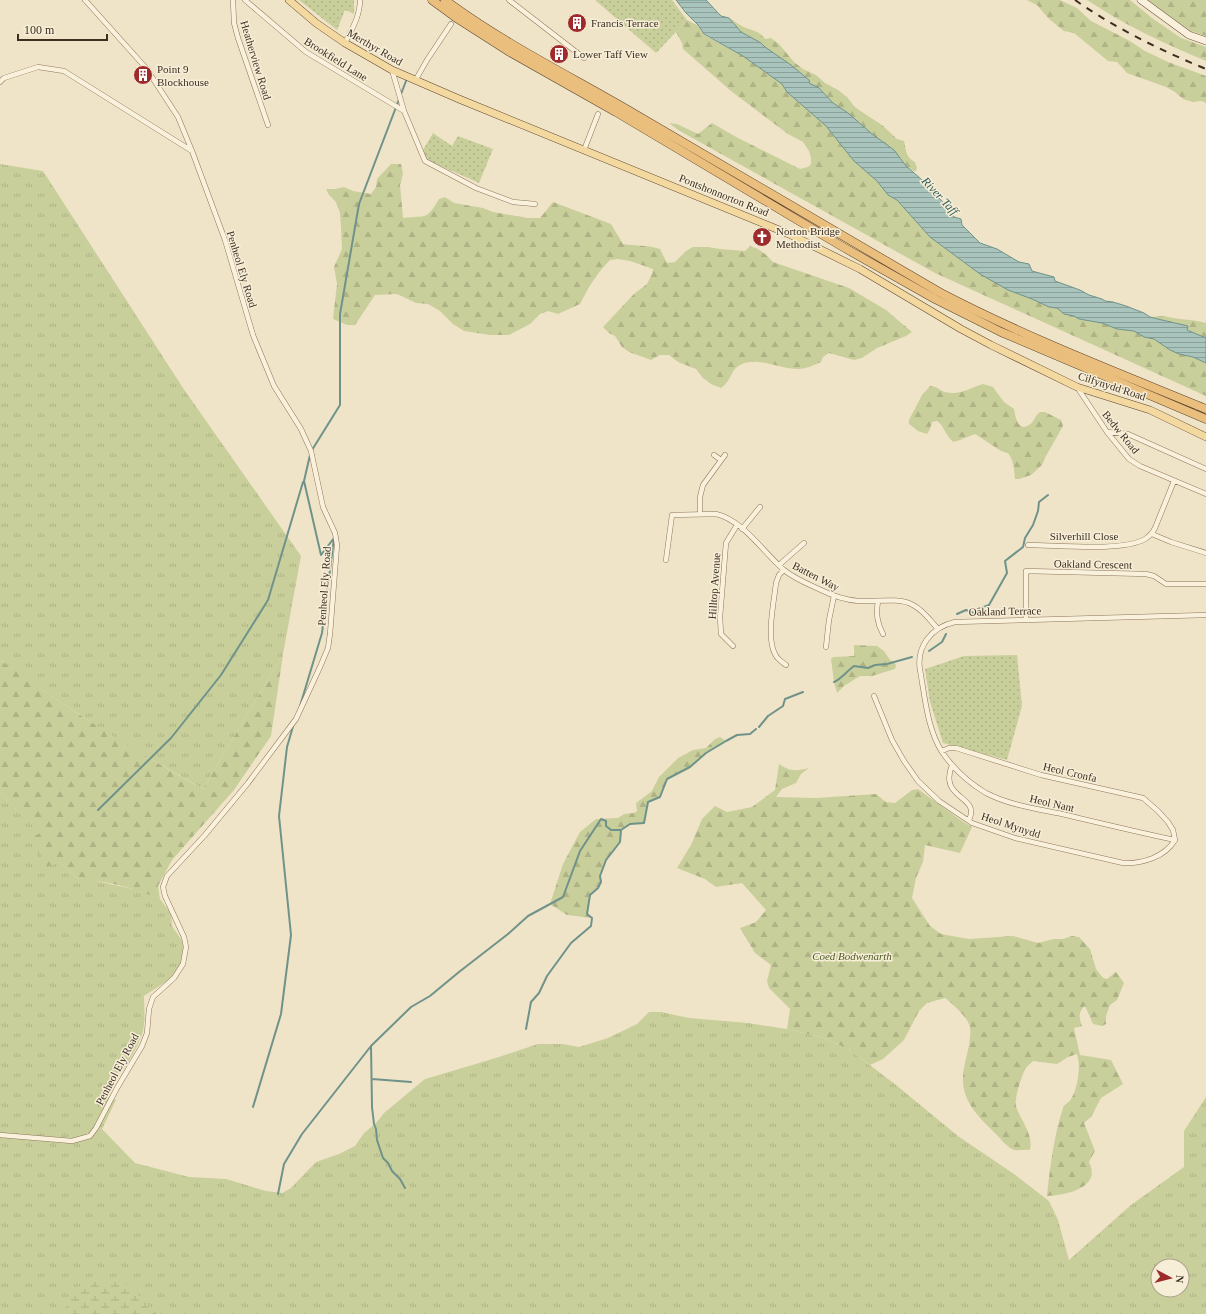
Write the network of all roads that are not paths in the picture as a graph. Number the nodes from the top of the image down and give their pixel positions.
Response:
1 (85, 0) edge
2 (233, 0) edge
3 (245, 0) edge
4 (289, 0) edge
5 (360, 0) edge
6 (432, 0) edge
7 (445, 0) edge
8 (509, 0) edge
9 (1141, 0) edge
10 (451, 24) dead end
11 (1206, 41) edge
12 (345, 43) junction
13 (584, 58) dead end
14 (392, 70) junction
15 (415, 81) junction
16 (0, 82) edge
17 (459, 99) joint
18 (404, 111) junction
19 (598, 114) dead end
20 (268, 125) dead end
21 (584, 150) junction
22 (192, 151) junction
23 (535, 204) dead end
24 (991, 345) joint
25 (1077, 388) junction
26 (1206, 409) edge
27 (1206, 419) edge
28 (1107, 432) junction
29 (1206, 437) edge
30 (714, 455) dead end
31 (725, 455) dead end
32 (721, 460) junction
33 (1206, 468) edge
34 (1174, 481) junction
35 (1206, 494) edge
36 (760, 507) dead end
37 (700, 514) junction
38 (736, 525) junction
39 (742, 529) junction
40 (1152, 534) junction
41 (804, 543) dead end
42 (1028, 545) dead end
43 (1206, 553) edge
44 (666, 560) dead end
45 (779, 565) junction
46 (784, 570) junction
47 (1206, 584) edge
48 (834, 596) junction
49 (878, 601) junction
50 (1206, 615) edge
51 (1026, 620) junction
52 (937, 628) junction
53 (883, 634) dead end
54 (733, 646) dead end
55 (826, 647) dead end
56 (786, 664) dead end
57 (874, 696) dead end
58 (942, 751) junction
59 (952, 765) junction
60 (969, 820) junction
61 (1175, 840) junction
62 (0, 1135) edge

1 - 22 street, Penheol Ely Road
2 - 20 street, Heatherview Road
3 - 18 street, Brookfield Lane
4 - 12 main road, Merthyr Road
5 - 12 street
6 - 27 highway
7 - 26 highway
8 - 13 street
9 - 11 main road
10 - 15 street
12 - 14 main road, Merthyr Road
14 - 15 main road, Merthyr Road
14 - 18 street
15 - 17 main road, Merthyr Road
16 - 22 street
17 - 21 main road, Pontshonnorton Road
18 - 23 street
19 - 21 street
21 - 24 main road, Pontshonnorton Road
22 - 62 street, Penheol Ely Road
24 - 25 main road, Cilfynydd Road
25 - 28 street, Bedw Road
25 - 29 main road, Cilfynydd Road
28 - 33 street
28 - 34 street, Bedw Road
30 - 32 street
31 - 32 street
32 - 37 street
34 - 35 street, Bedw Road
34 - 40 street
36 - 39 street
37 - 38 street, Batten Way
37 - 44 street, Batten Way
38 - 39 street, Batten Way
38 - 54 street, Hilltop Avenue
39 - 45 street, Batten Way
40 - 42 street, Silverhill Close
40 - 43 street
41 - 45 street
45 - 46 street, Batten Way
46 - 48 street, Batten Way
46 - 56 street
47 - 51 street, Oakland Crescent
48 - 49 street, Batten Way
48 - 55 street
49 - 52 street, Batten Way
49 - 53 street
50 - 51 street, Oakland Terrace
51 - 52 street, Oakland Terrace
52 - 58 street
57 - 60 street, Heol Mynydd
58 - 59 street, Heol Nant
58 - 61 street, Heol Cronfa
59 - 60 street
59 - 61 street, Heol Nant
60 - 61 street, Heol Mynydd

